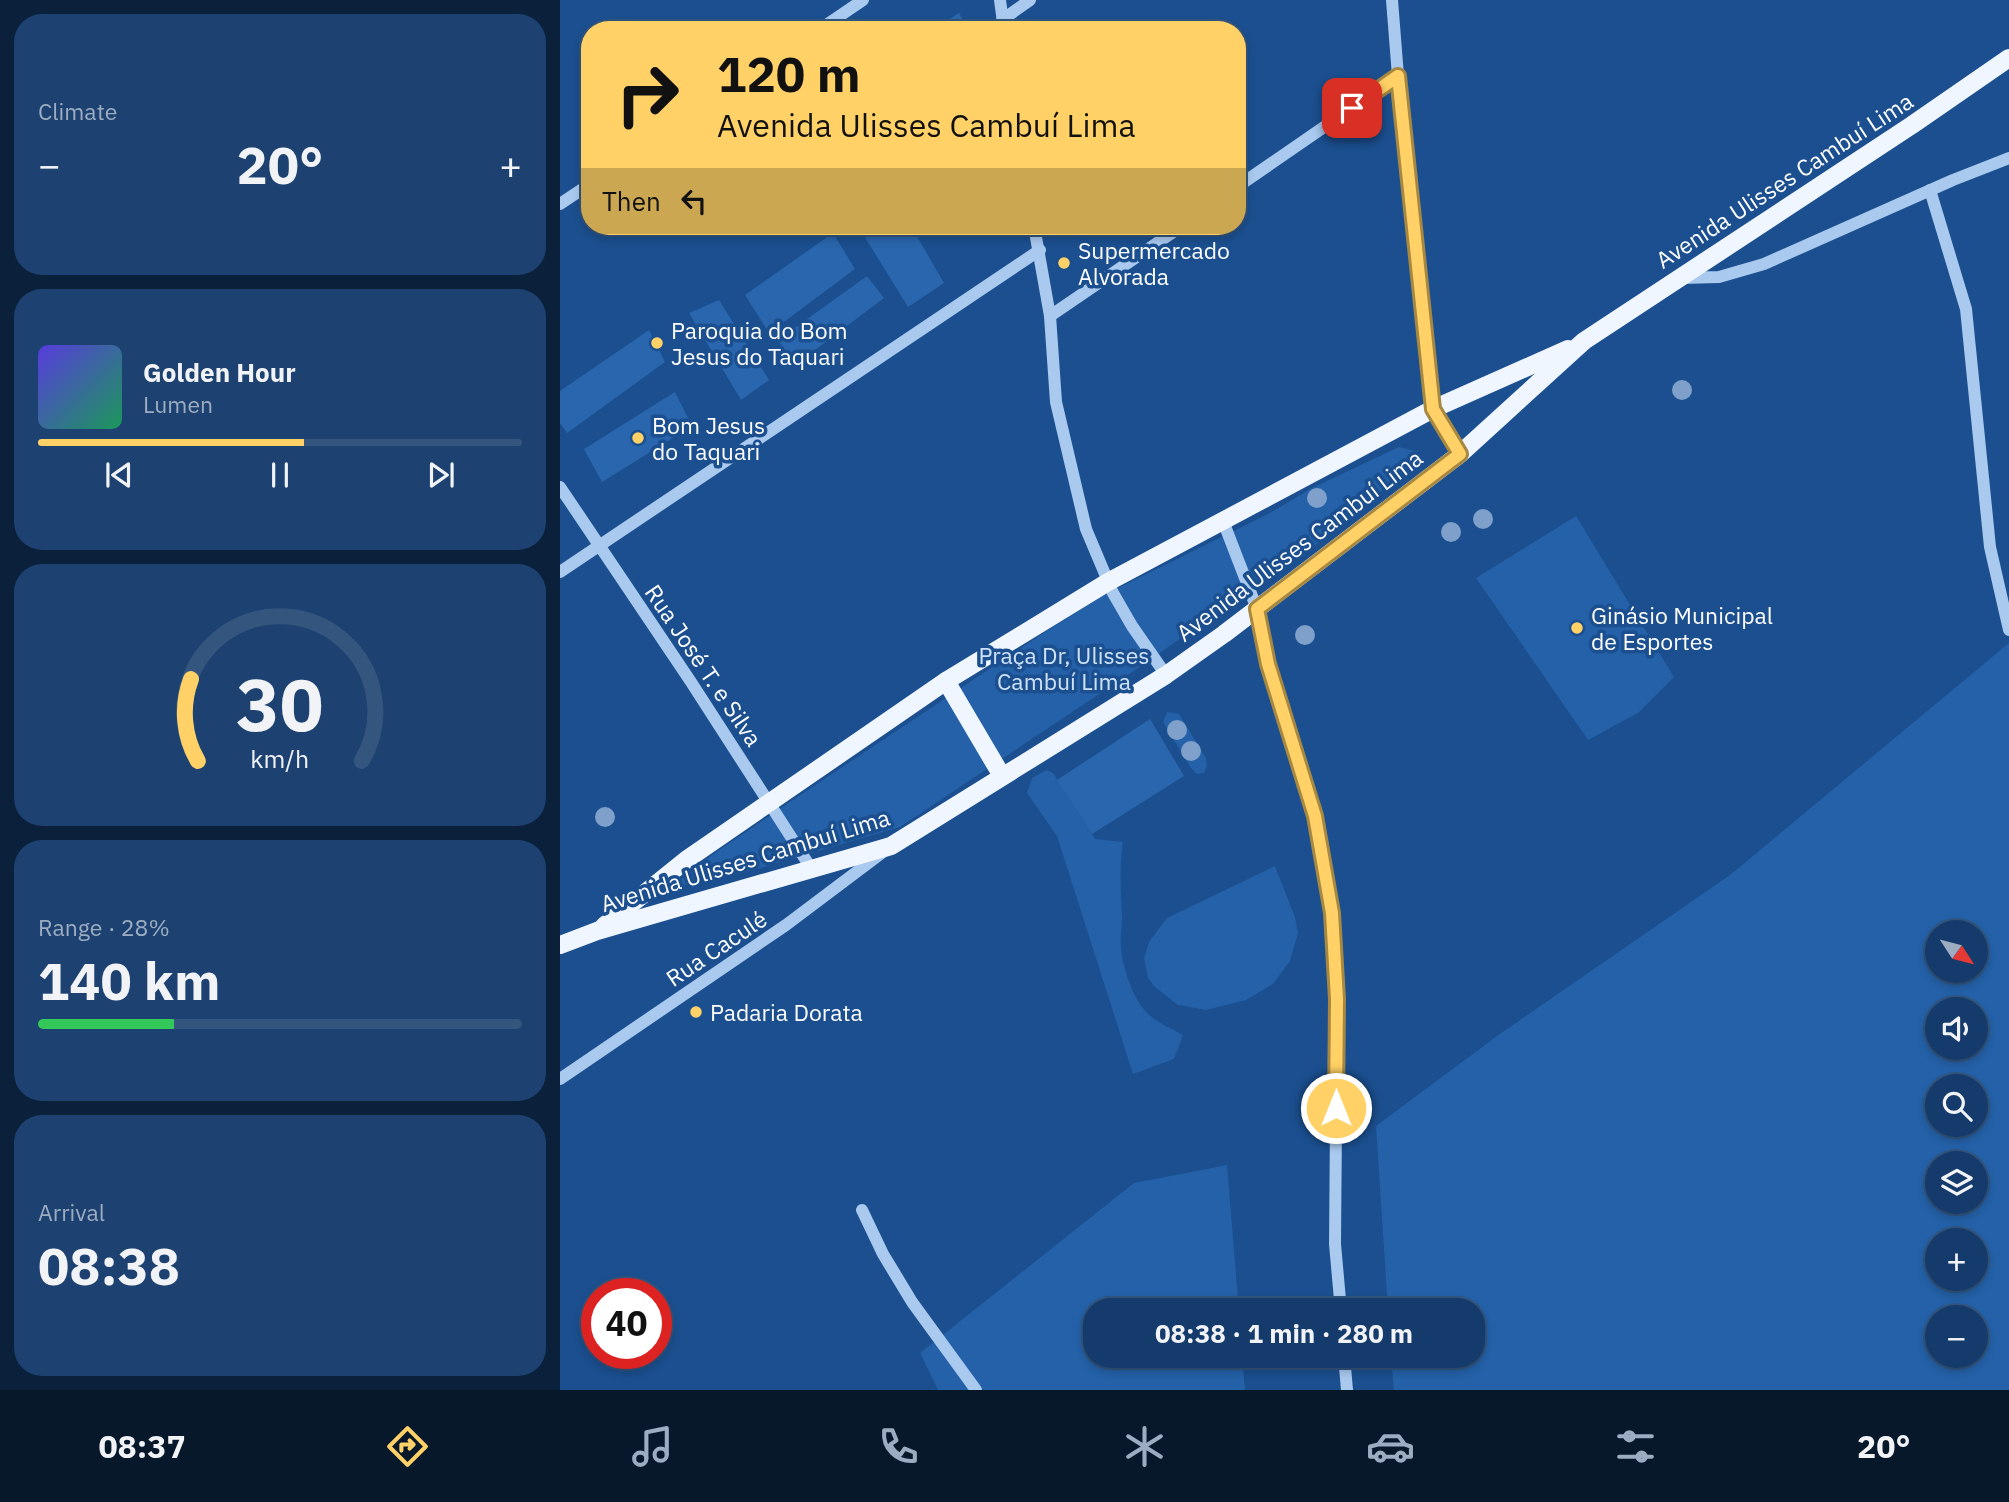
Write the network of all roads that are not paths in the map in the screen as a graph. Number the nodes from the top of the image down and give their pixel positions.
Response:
1 (863, 0) edge
2 (1000, 0) edge
3 (1030, 0) edge
4 (1392, 0) edge
5 (832, 21) edge
6 (1003, 21) edge
7 (1007, 21) edge
8 (2009, 58) edge
9 (1398, 76) junction
10 (2009, 158) edge
11 (1246, 181) edge
12 (581, 190) edge
13 (1930, 190) junction
14 (560, 204) edge
15 (1036, 235) edge
16 (1169, 235) edge
17 (1040, 250) junction
18 (1678, 278) junction
19 (1050, 316) junction
20 (1584, 341) junction
21 (1433, 409) junction
22 (1460, 454) junction
23 (560, 487) edge
24 (1223, 521) junction
25 (598, 546) junction
26 (560, 572) edge
27 (1108, 582) junction
28 (1257, 609) junction
29 (2009, 630) edge
30 (1166, 675) junction
31 (947, 681) junction
32 (1002, 776) junction
33 (769, 803) junction
34 (891, 846) junction
35 (811, 868) junction
36 (597, 931) junction
37 (560, 945) edge
38 (560, 1079) edge
39 (862, 1210) dead end
40 (1340, 1298) edge
41 (1345, 1368) edge
42 (976, 1390) edge
43 (1347, 1390) edge

1 - 5 street
2 - 6 street
3 - 7 street
4 - 9 street
8 - 18 main road, Avenida Ulisses Cambuí Lima
9 - 11 street
9 - 21 street
10 - 13 street
12 - 14 street
13 - 18 street
13 - 29 street
15 - 17 street
16 - 19 street
17 - 19 street
17 - 25 street
18 - 20 main road, Avenida Ulisses Cambuí Lima
19 - 27 street
20 - 21 main road, Avenida Ulisses Cambuí Lima
20 - 22 main road, Avenida Ulisses Cambuí Lima
21 - 22 street
21 - 24 main road, Avenida Ulisses Cambuí Lima
22 - 28 main road, Avenida Ulisses Cambuí Lima
23 - 25 street, Rua José T. e Silva
24 - 27 main road, Avenida Ulisses Cambuí Lima
24 - 28 street
25 - 26 street
25 - 33 street, Rua José T. e Silva
27 - 30 street
27 - 31 main road, Avenida Ulisses Cambuí Lima
28 - 30 main road, Avenida Ulisses Cambuí Lima
28 - 40 street
30 - 32 main road, Avenida Ulisses Cambuí Lima
31 - 32 main road
31 - 33 main road, Avenida Ulisses Cambuí Lima
32 - 34 main road, Avenida Ulisses Cambuí Lima
33 - 35 street, Rua José T. e Silva
33 - 36 main road, Avenida Ulisses Cambuí Lima
34 - 35 main road, Avenida Ulisses Cambuí Lima
34 - 38 street, Rua Caculé
35 - 36 main road, Avenida Ulisses Cambuí Lima
36 - 37 main road, Avenida Ulisses Cambuí Lima
39 - 42 street
41 - 43 street

